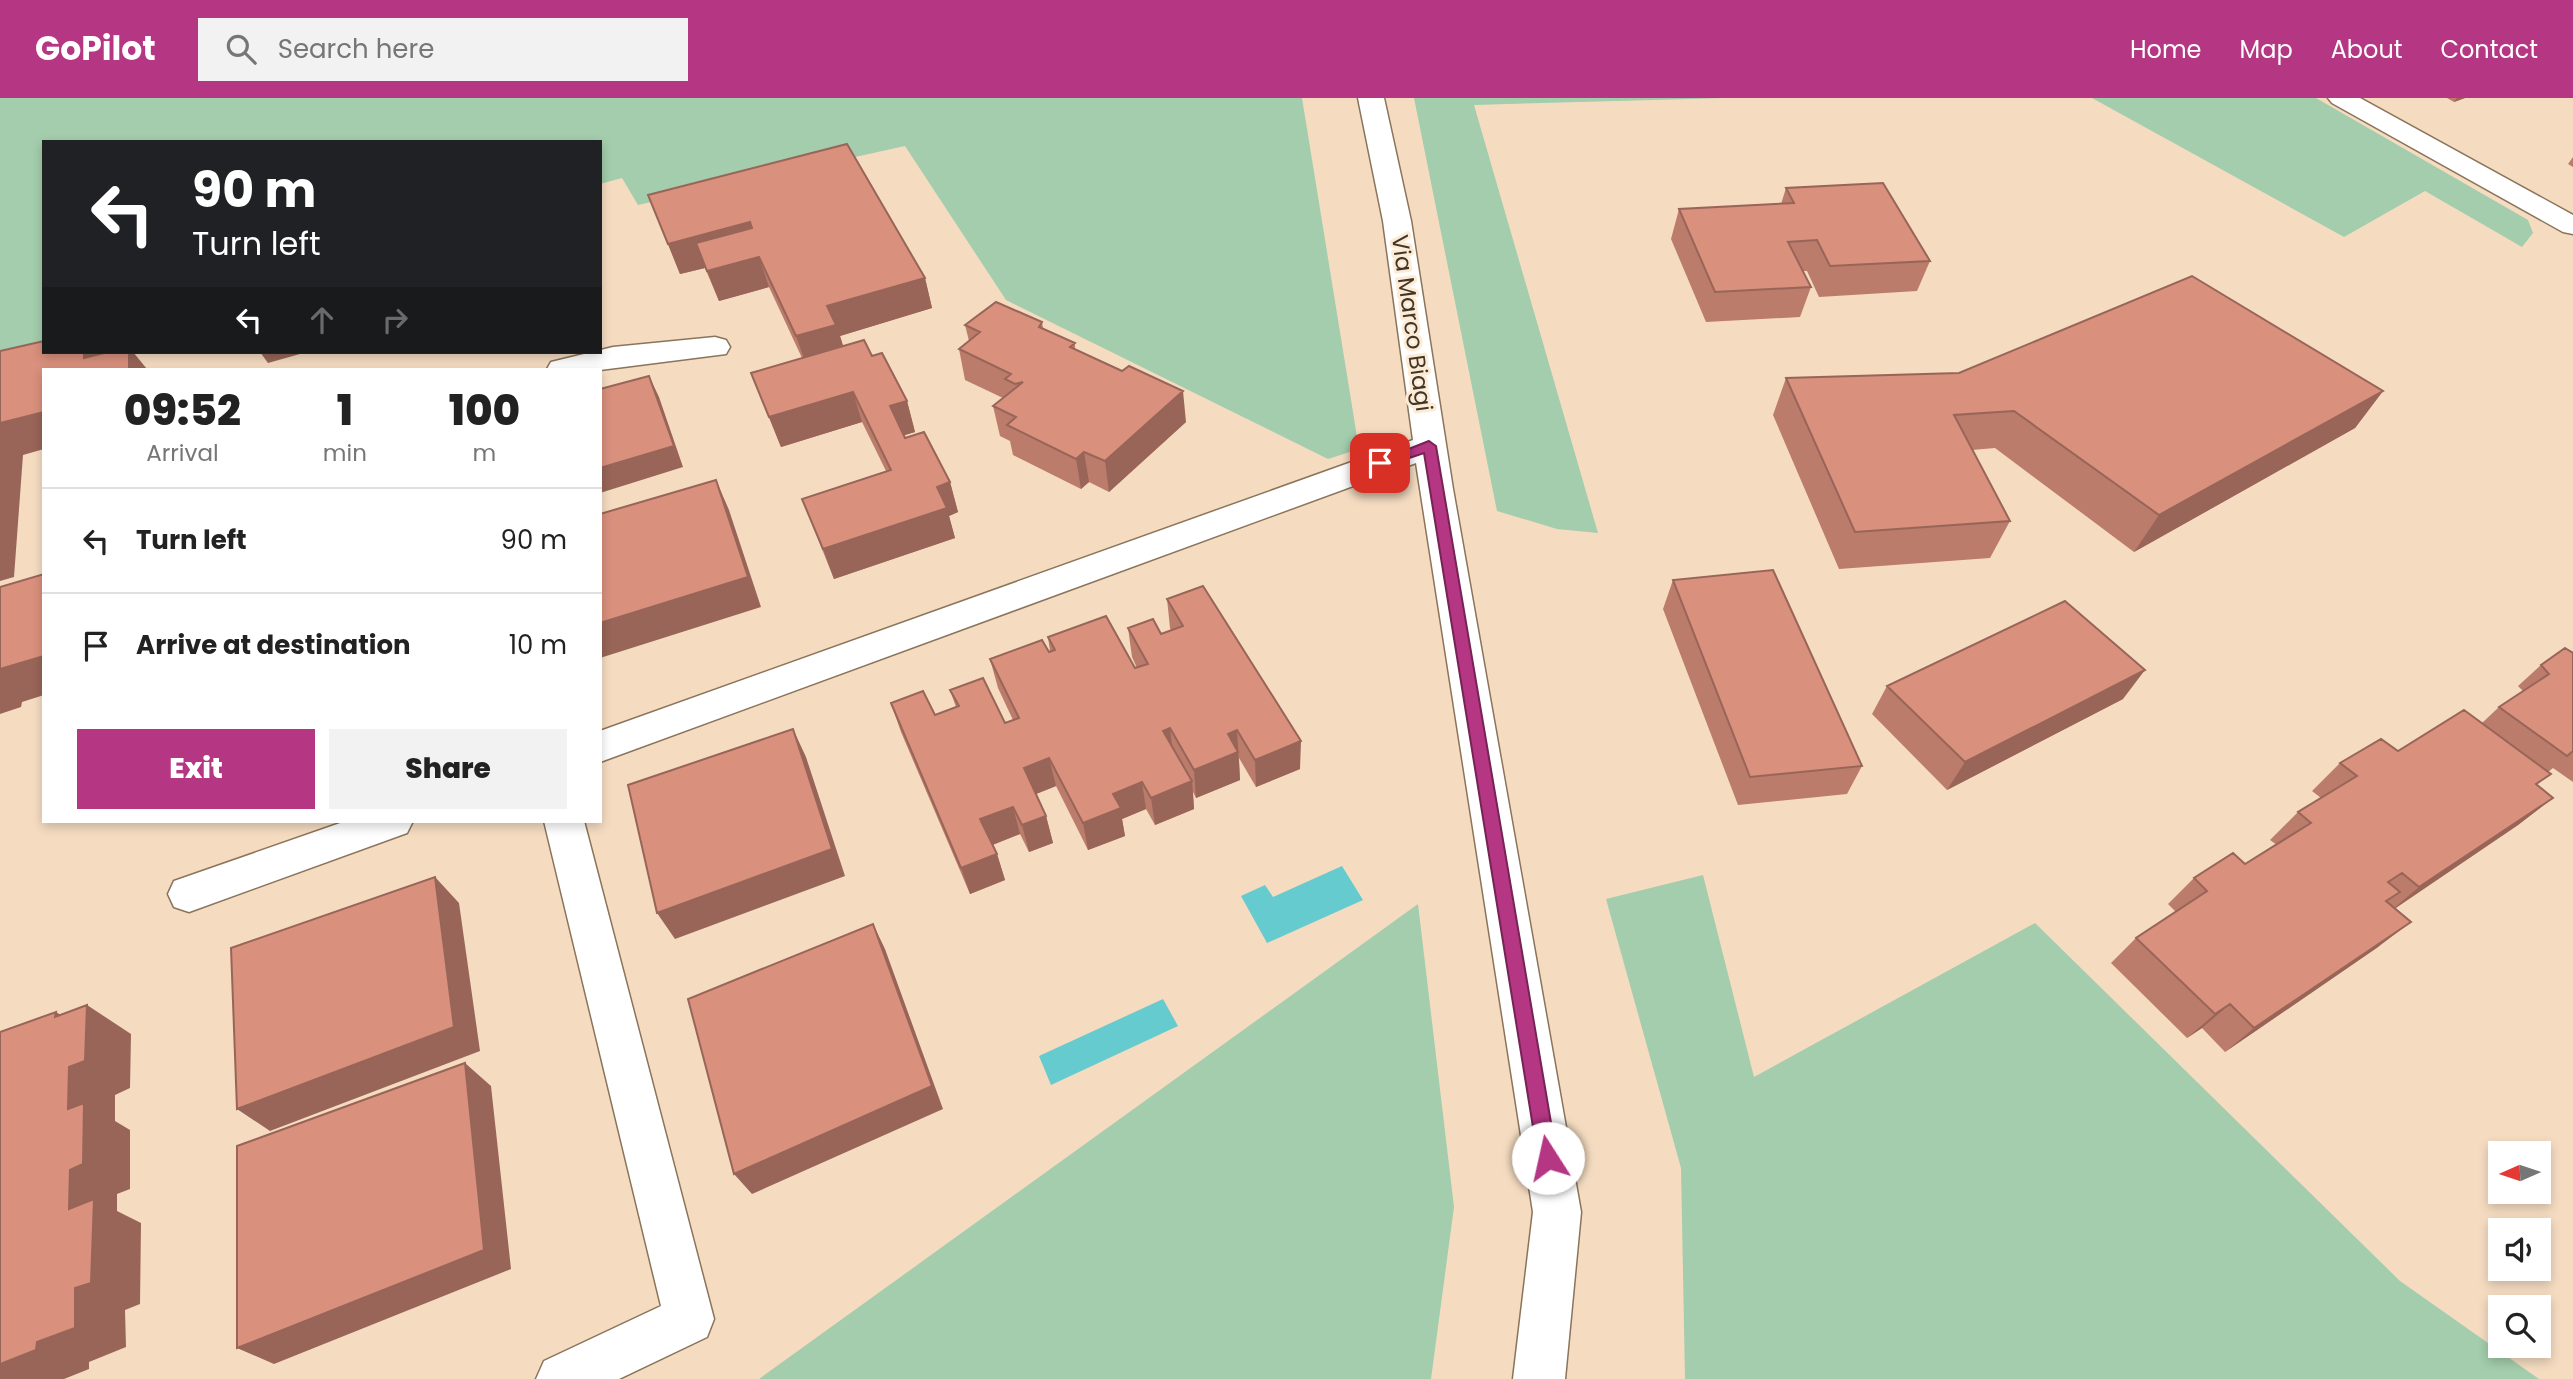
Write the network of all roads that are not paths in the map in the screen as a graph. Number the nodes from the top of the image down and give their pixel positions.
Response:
1 (1371, 98) edge
2 (2341, 98) edge
3 (2573, 226) edge
4 (715, 347) dead end
5 (566, 368) edge
6 (1429, 446) junction
7 (602, 746) edge
8 (387, 823) edge
9 (565, 823) edge
10 (188, 894) dead end
11 (562, 1379) edge
12 (1539, 1379) edge

1 - 6 street, Via Marco Biagi
2 - 3 street
4 - 5 street
6 - 7 street
6 - 12 street, Via Marco Biagi
8 - 10 street
9 - 11 street

